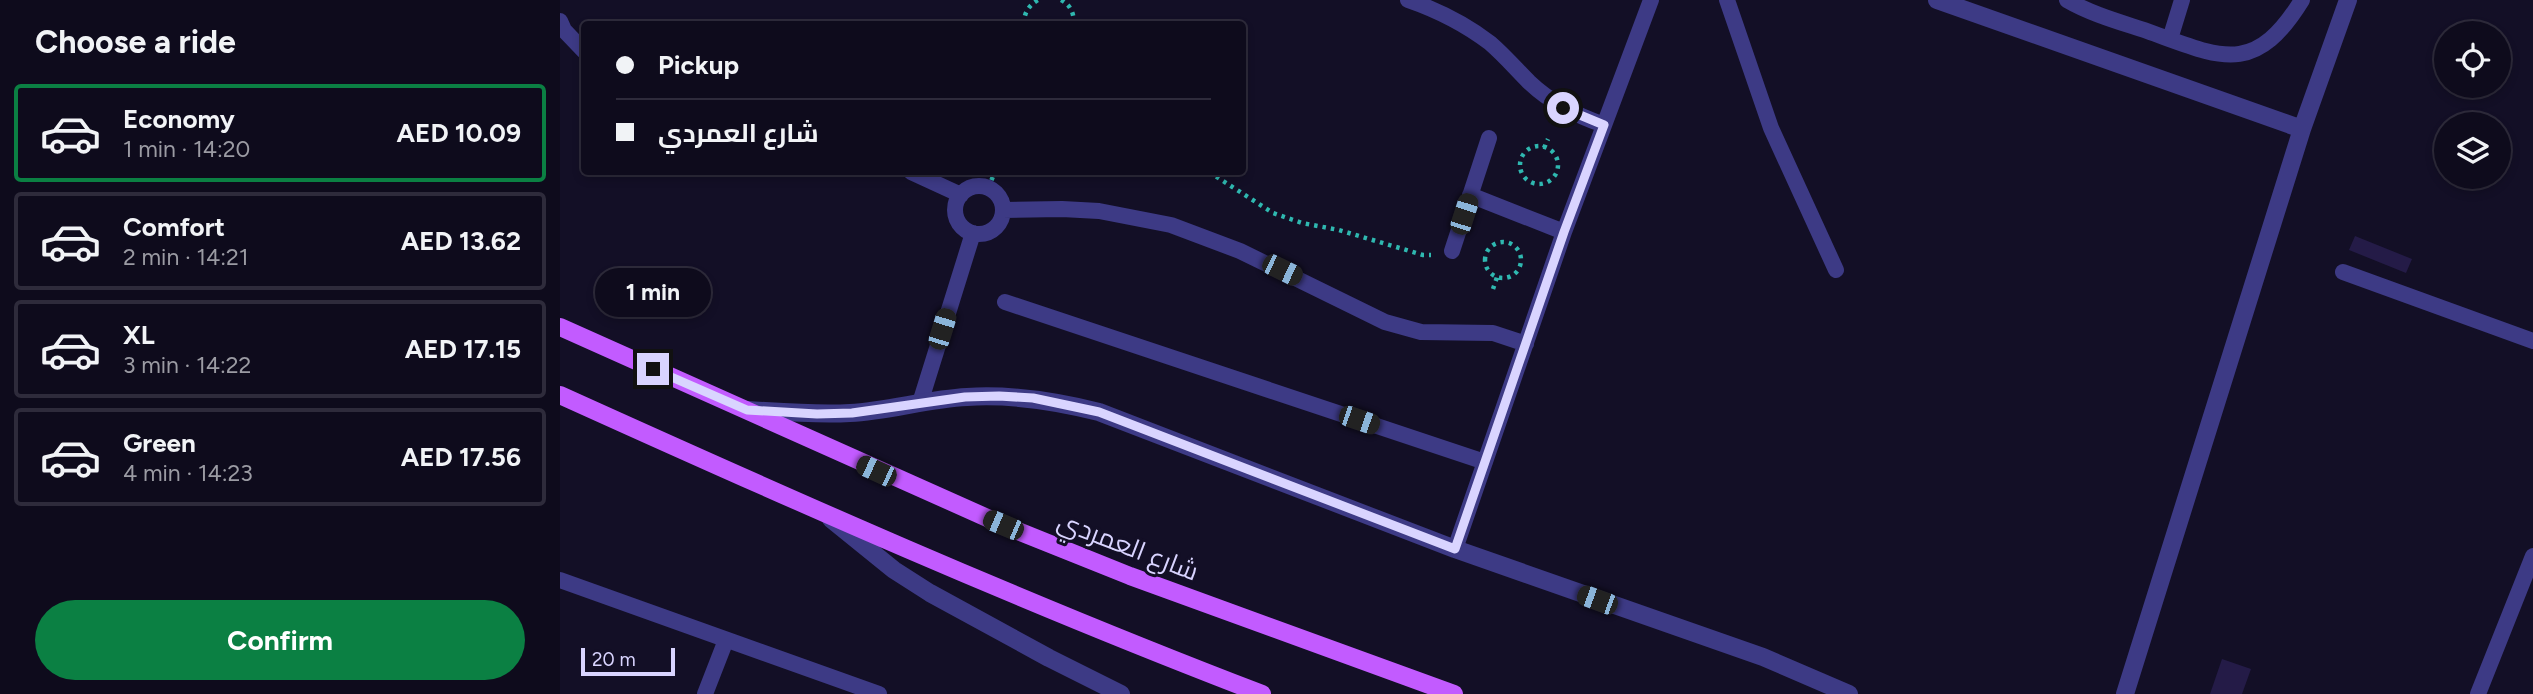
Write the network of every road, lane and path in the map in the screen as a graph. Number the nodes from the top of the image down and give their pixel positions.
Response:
1 (1038, 0) edge
2 (1061, 0) edge
3 (1408, 0) edge
4 (1651, 0) edge
5 (1727, 0) edge
6 (1937, 0) edge
7 (2067, 0) edge
8 (2182, 0) edge
9 (2302, 0) edge
10 (2348, 0) edge
11 (1960, 4) edge
12 (560, 21) edge
13 (1024, 21) edge
14 (1074, 21) edge
15 (2170, 39) junction
16 (581, 48) edge
17 (1604, 125) junction
18 (2302, 129) junction
19 (1489, 138) dead end
20 (1548, 139) dead end
21 (1544, 148) junction
22 (918, 175) edge
23 (994, 175) edge
24 (1214, 175) edge
25 (988, 188) junction
26 (961, 195) junction
27 (1470, 195) junction
28 (1003, 210) junction
29 (1564, 232) junction
30 (972, 233) junction
31 (1452, 251) joint
32 (1836, 270) dead end
33 (2343, 272) dead end
34 (1497, 277) junction
35 (1493, 289) dead end
36 (1005, 302) dead end
37 (560, 327) edge
38 (2533, 341) edge
39 (1526, 344) junction
40 (560, 395) edge
41 (920, 403) junction
42 (747, 410) junction
43 (1485, 462) junction
44 (829, 516) junction
45 (1455, 549) junction
46 (2533, 556) edge
47 (560, 580) edge
48 (726, 640) junction
49 (705, 694) edge
50 (879, 694) edge
51 (1121, 694) edge
52 (1262, 694) edge
53 (1454, 694) edge
54 (1849, 694) edge
55 (2125, 694) edge
56 (2478, 694) edge

1 - 13 path
2 - 14 path
3 - 17 lane
4 - 17 lane
5 - 32 lane
6 - 11 street
7 - 15 lane
8 - 15 lane
9 - 15 lane
10 - 18 street
11 - 18 street
12 - 16 lane
17 - 29 lane
18 - 55 street
19 - 27 lane
20 - 21 path
21 - 21 path
22 - 26 lane
23 - 25 path
24 - 31 path
25 - 26 lane
25 - 28 lane
26 - 30 lane
27 - 29 lane
27 - 31 lane
28 - 30 lane
28 - 39 lane
29 - 39 lane
30 - 41 lane
33 - 38 lane
34 - 34 path
34 - 35 path
36 - 43 lane
37 - 42 main road, شارع العمردي
39 - 43 lane
40 - 44 main road
41 - 42 street
41 - 45 street
42 - 53 main road, شارع العمردي
43 - 45 lane
44 - 51 street
44 - 52 main road
45 - 54 street
46 - 56 lane
47 - 48 lane
48 - 49 lane
48 - 50 lane

